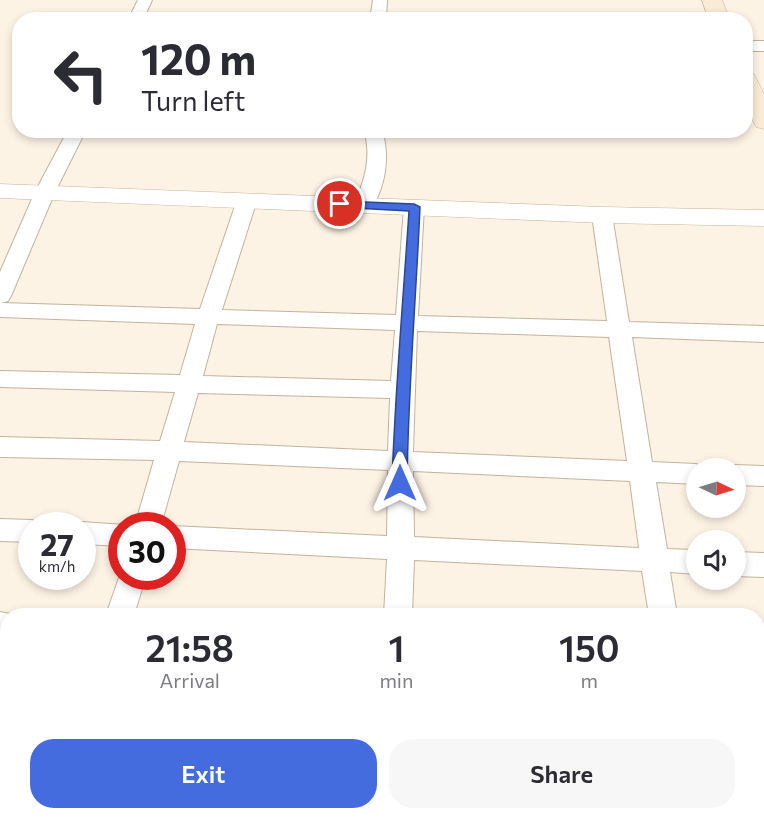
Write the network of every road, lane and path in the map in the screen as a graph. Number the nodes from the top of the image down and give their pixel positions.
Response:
1 (753, 95) edge
2 (762, 115) edge
3 (73, 138) edge
4 (376, 138) edge
5 (0, 191) edge
6 (45, 192) junction
7 (247, 200) junction
8 (364, 205) junction
9 (414, 207) junction
10 (602, 215) junction
11 (764, 218) edge
12 (0, 296) edge
13 (0, 310) edge
14 (209, 315) junction
15 (408, 324) junction
16 (620, 331) junction
17 (764, 334) edge
18 (0, 379) edge
19 (189, 383) junction
20 (402, 390) junction
21 (0, 447) edge
22 (169, 451) junction
23 (399, 463) junction
24 (641, 472) junction
25 (686, 474) edge
26 (746, 475) edge
27 (764, 476) edge
28 (152, 512) edge
29 (0, 530) edge
30 (18, 531) edge
31 (186, 538) edge
32 (401, 548) junction
33 (655, 560) junction
34 (686, 562) edge
35 (746, 565) edge
36 (764, 566) edge
37 (128, 590) edge
38 (122, 608) edge
39 (398, 608) edge
40 (662, 608) edge

1 - 2 main road
3 - 6 street
4 - 8 street
5 - 6 street
6 - 7 street
6 - 12 street
7 - 8 street
7 - 14 street
8 - 9 street
9 - 10 street
9 - 15 street
10 - 11 street
10 - 16 street
13 - 14 street
14 - 15 street
14 - 19 street
15 - 16 street
15 - 20 street
16 - 17 street
16 - 24 street
18 - 19 street
19 - 20 street
19 - 22 street
20 - 23 street
21 - 22 street
22 - 23 street
22 - 28 street
23 - 24 street
23 - 32 street
24 - 25 street
24 - 33 street
26 - 27 street
29 - 30 street
31 - 32 street
32 - 33 street
32 - 39 street
33 - 34 street
33 - 40 street
35 - 36 street
37 - 38 street

